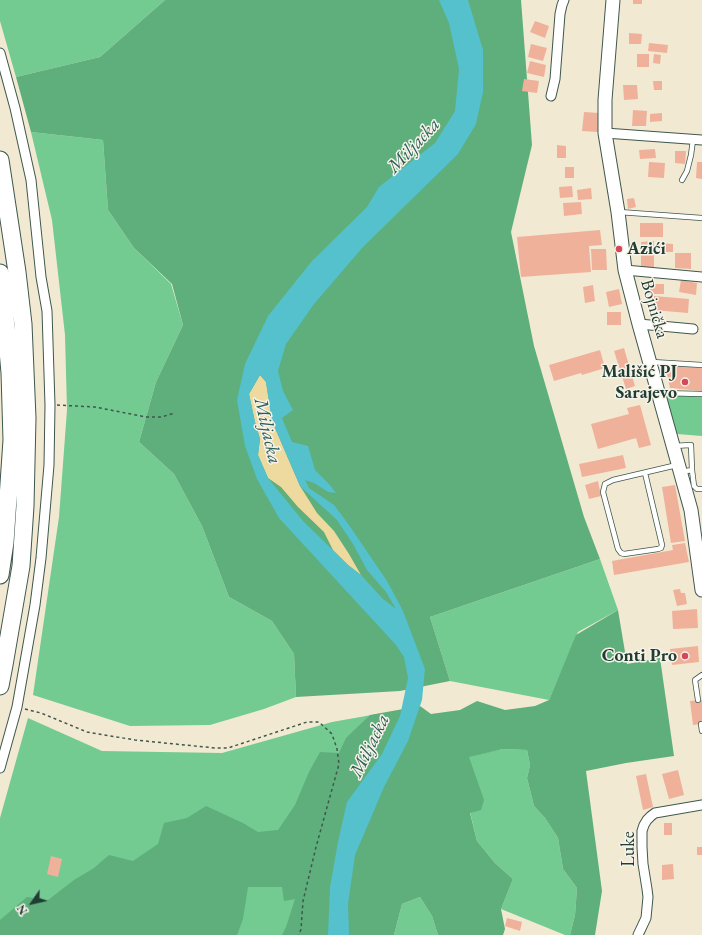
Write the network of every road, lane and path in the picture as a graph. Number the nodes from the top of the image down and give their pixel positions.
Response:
1 (564, 0) edge
2 (613, 0) edge
3 (0, 53) edge
4 (551, 96) dead end
5 (605, 133) junction
6 (697, 140) edge
7 (0, 160) edge
8 (682, 180) dead end
9 (618, 212) junction
10 (702, 218) edge
11 (625, 270) junction
12 (0, 273) edge
13 (702, 277) edge
14 (639, 324) junction
15 (692, 329) dead end
16 (650, 362) junction
17 (702, 365) edge
18 (659, 393) junction
19 (702, 394) edge
20 (50, 405) junction
21 (175, 413) dead end
22 (684, 469) junction
23 (645, 472) junction
24 (702, 489) edge
25 (700, 565) edge
26 (0, 575) edge
27 (702, 590) edge
28 (702, 675) edge
29 (0, 686) edge
30 (698, 700) dead end
31 (17, 707) junction
32 (701, 724) dead end
33 (702, 731) edge
34 (0, 768) edge
35 (702, 805) edge
36 (299, 935) edge
37 (638, 935) edge

1 - 4 street
2 - 5 main road, Bojnička
3 - 20 street
5 - 6 street
5 - 9 main road, Bojnička
6 - 8 lane
7 - 29 highway
9 - 10 lane
9 - 11 main road, Bojnička
11 - 13 street, Bojnička
11 - 14 main road, Bojnička
12 - 26 highway
14 - 15 street
14 - 16 main road, Bojnička
16 - 17 lane
16 - 18 main road, Bojnička
18 - 19 lane
18 - 22 main road, Bojnička
20 - 21 path
20 - 31 street
22 - 23 lane
22 - 24 lane
22 - 25 main road, Bojnička
23 - 23 lane
25 - 27 main road, Bojnička
28 - 30 lane
31 - 34 street
31 - 36 path
32 - 33 lane
35 - 37 street, Luke

